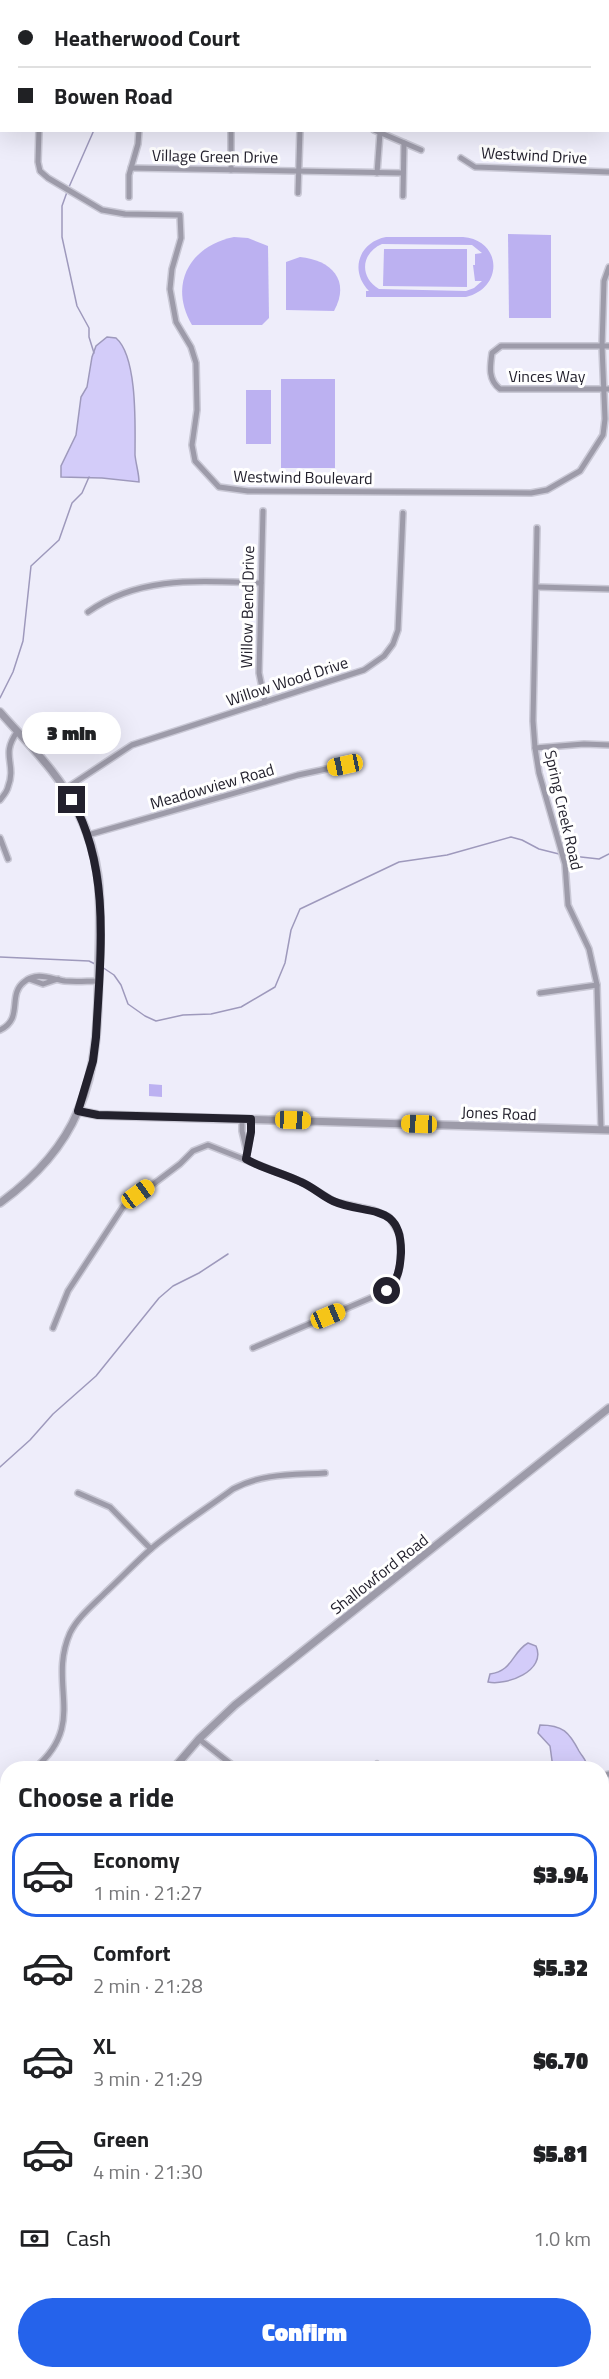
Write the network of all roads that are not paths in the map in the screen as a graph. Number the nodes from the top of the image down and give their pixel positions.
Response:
1 (39, 132) edge
2 (139, 132) edge
3 (231, 132) edge
4 (300, 132) edge
5 (377, 132) edge
6 (404, 143) junction
7 (421, 150) dead end
8 (461, 158) dead end
9 (131, 168) junction
10 (231, 170) junction
11 (299, 172) junction
12 (609, 172) edge
13 (377, 173) junction
14 (403, 173) junction
15 (298, 193) dead end
16 (403, 196) dead end
17 (129, 197) dead end
18 (609, 267) edge
19 (606, 346) edge
20 (606, 389) edge
21 (263, 512) dead end
22 (403, 513) dead end
23 (537, 528) dead end
24 (261, 583) junction
25 (537, 587) junction
26 (609, 589) edge
27 (88, 612) dead end
28 (265, 702) junction
29 (0, 712) edge
30 (17, 732) junction
31 (609, 745) edge
32 (535, 748) junction
33 (345, 765) dead end
34 (65, 789) junction
35 (0, 800) edge
36 (88, 835) junction
37 (0, 838) edge
38 (8, 859) dead end
39 (99, 981) junction
40 (597, 985) junction
41 (540, 993) dead end
42 (0, 1030) edge
43 (78, 1111) junction
44 (242, 1119) junction
45 (251, 1119) junction
46 (601, 1130) junction
47 (609, 1130) edge
48 (246, 1148) junction
49 (246, 1159) junction
50 (0, 1203) edge
51 (53, 1329) dead end
52 (253, 1348) dead end
53 (609, 1408) edge
54 (325, 1473) dead end
55 (78, 1493) dead end
56 (151, 1549) junction
57 (198, 1739) junction
58 (43, 1761) edge
59 (180, 1761) edge
60 (227, 1761) edge

1 - 20 street, Westwind Boulevard
2 - 9 street, Village Green Drive
3 - 10 street
4 - 11 street, Village Green Drive
5 - 6 street
5 - 13 street
6 - 7 street
6 - 14 street
8 - 12 street, Westwind Drive
9 - 10 street, Village Green Drive
9 - 17 street, Village Green Drive
10 - 11 street, Village Green Drive
11 - 13 street, Village Green Drive
11 - 15 street, Village Green Drive
13 - 14 street, Village Green Drive
14 - 16 street
18 - 19 street, Westwind Boulevard
19 - 20 street, Westwind Boulevard
19 - 20 street, Vinces Way
21 - 24 street, Willow Bend Drive
22 - 28 street, Willow Wood Drive
23 - 25 street, Spring Creek Road
24 - 27 street
24 - 28 street, Willow Bend Drive
25 - 26 street
25 - 32 street, Spring Creek Road
28 - 34 street, Willow Wood Drive
29 - 30 street
30 - 34 street
30 - 35 street
31 - 32 street
32 - 40 street, Spring Creek Road
33 - 36 street, Meadowview Road
34 - 36 street
36 - 39 street
37 - 38 street
39 - 42 street
39 - 43 street
40 - 41 street
40 - 46 street, Spring Creek Road
43 - 44 street, Jones Road
43 - 50 street
44 - 45 street, Jones Road
44 - 48 street
45 - 46 street, Jones Road
45 - 48 street
46 - 47 street, Jones Road
48 - 49 street
49 - 51 street
49 - 52 street
53 - 57 street, Shallowford Road
54 - 56 street
55 - 56 street
56 - 58 street
57 - 59 street, Shallowford Road
57 - 60 street

